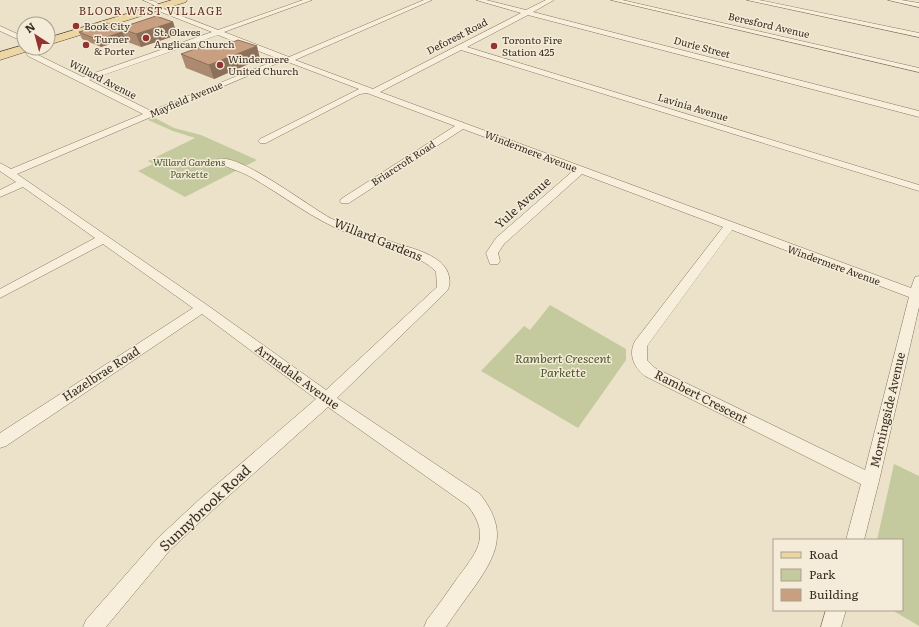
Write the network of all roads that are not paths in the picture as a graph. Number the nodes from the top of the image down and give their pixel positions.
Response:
1 (146, 0) edge
2 (182, 0) edge
3 (309, 0) edge
4 (429, 0) edge
5 (479, 0) edge
6 (550, 0) edge
7 (614, 0) edge
8 (750, 0) edge
9 (891, 0) edge
10 (919, 5) edge
11 (159, 7) junction
12 (527, 12) junction
13 (0, 28) edge
14 (218, 33) junction
15 (919, 35) edge
16 (16, 36) edge
17 (56, 39) edge
18 (460, 47) junction
19 (16, 51) edge
20 (0, 56) edge
21 (35, 56) edge
22 (288, 60) junction
23 (919, 70) edge
24 (83, 80) junction
25 (371, 91) junction
26 (150, 114) junction
27 (919, 114) edge
28 (462, 125) junction
29 (263, 141) dead end
30 (220, 161) dead end
31 (0, 166) edge
32 (580, 170) junction
33 (10, 173) junction
34 (23, 183) junction
35 (919, 188) edge
36 (0, 194) edge
37 (345, 201) dead end
38 (729, 226) junction
39 (103, 239) junction
40 (494, 261) dead end
41 (919, 280) edge
42 (0, 294) edge
43 (917, 295) edge
44 (202, 308) junction
45 (327, 399) junction
46 (0, 441) edge
47 (871, 482) junction
48 (855, 539) edge
49 (836, 611) edge
50 (93, 627) edge
51 (434, 627) edge
52 (831, 627) edge

1 - 11 street, Windermere Avenue
2 - 11 main road
3 - 14 street
4 - 22 street, Mayfield Avenue
5 - 12 street, Durie Street
6 - 12 street, Deforest Road
7 - 23 street, Beresford Avenue
8 - 15 street
9 - 10 street
11 - 14 street, Windermere Avenue
11 - 17 main road
12 - 18 street, Deforest Road
12 - 27 street, Durie Street
13 - 16 street
14 - 22 street, Windermere Avenue
14 - 24 street
18 - 25 street, Deforest Road
18 - 35 street, Lavinia Avenue
19 - 20 main road
21 - 24 street, Willard Avenue
22 - 25 street, Windermere Avenue
22 - 26 street, Mayfield Avenue
24 - 26 street, Willard Avenue
25 - 28 street, Windermere Avenue
25 - 29 street, Deforest Road
26 - 33 street, Mayfield Avenue
28 - 32 street, Windermere Avenue
28 - 37 street, Briarcroft Road
30 - 45 street, Willard Gardens
31 - 33 street, Armadale Avenue
32 - 38 street, Windermere Avenue
32 - 40 street, Yule Avenue
33 - 34 street, Armadale Avenue
34 - 36 street
34 - 39 street, Armadale Avenue
38 - 43 street, Windermere Avenue
38 - 47 street, Rambert Crescent
39 - 42 street
39 - 44 street, Armadale Avenue
41 - 43 street, Morningside Avenue
43 - 47 street, Morningside Avenue
44 - 45 street, Armadale Avenue
44 - 46 street, Hazelbrae Road
45 - 50 street, Sunnybrook Road
45 - 51 street, Armadale Avenue
47 - 48 street, Morningside Avenue
49 - 52 street

